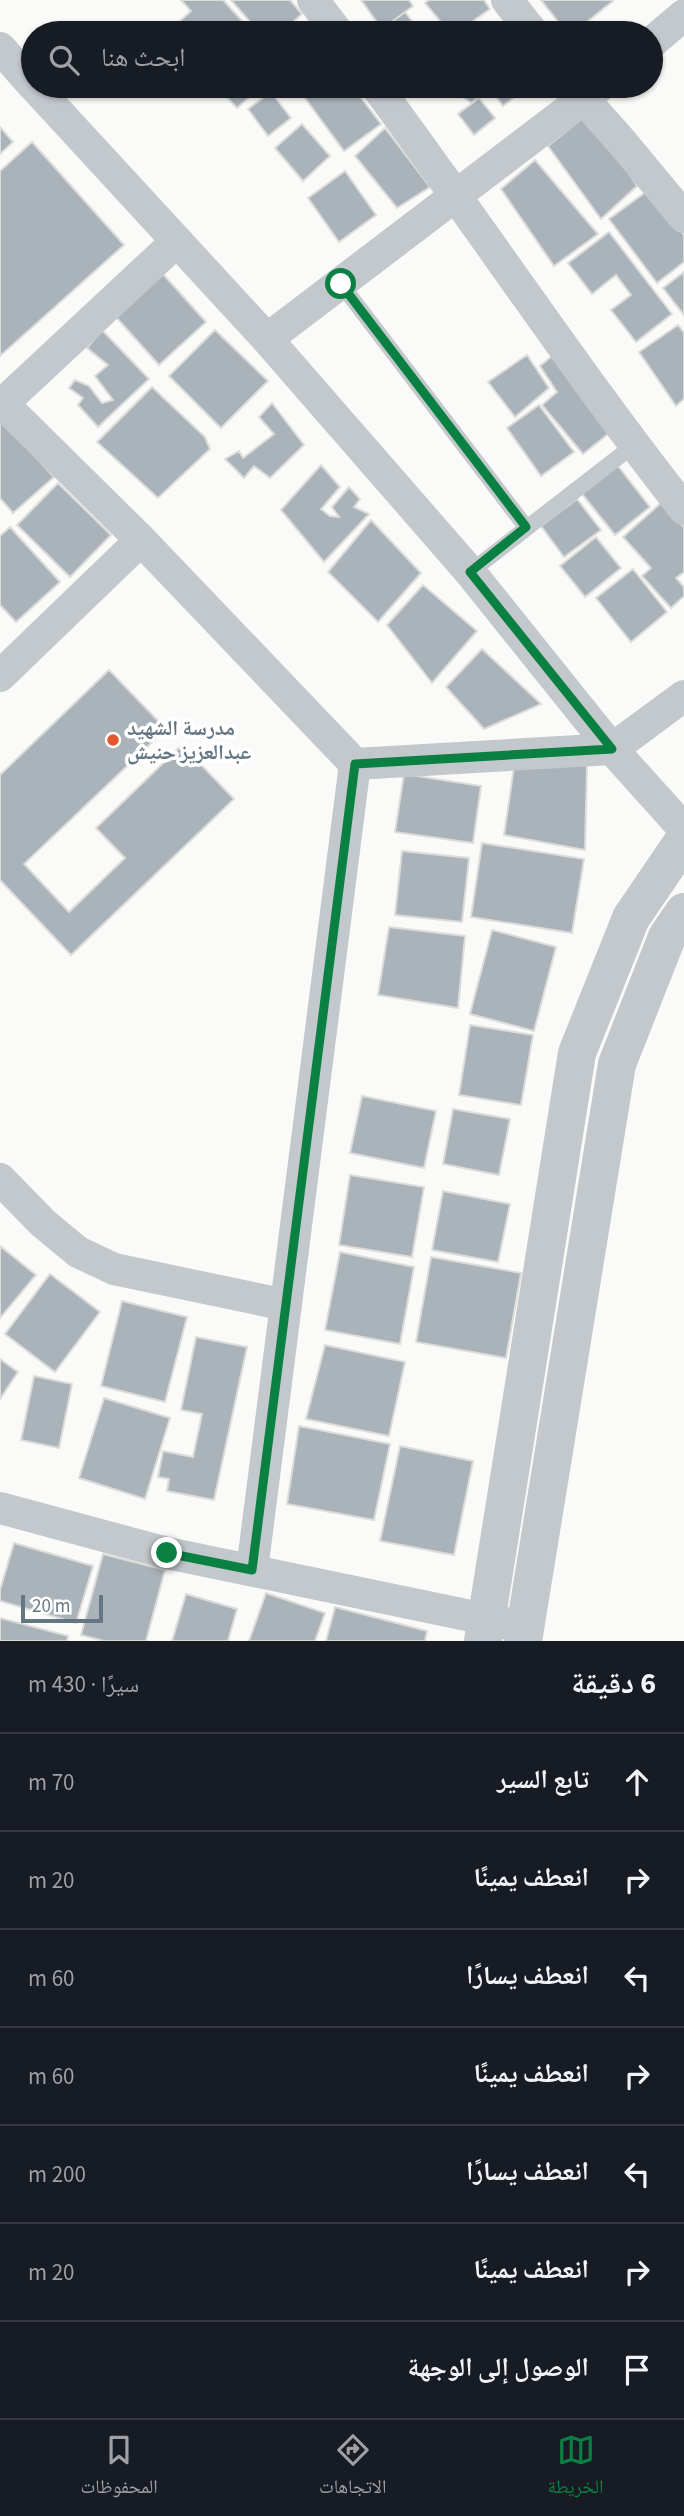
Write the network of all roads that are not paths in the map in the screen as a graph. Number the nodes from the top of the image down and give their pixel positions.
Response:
1 (313, 0) edge
2 (507, 0) edge
3 (684, 15) edge
4 (329, 21) edge
5 (524, 21) edge
6 (663, 33) edge
7 (0, 48) edge
8 (21, 71) edge
9 (46, 98) edge
10 (385, 98) edge
11 (575, 98) edge
12 (591, 98) edge
13 (457, 195) junction
14 (684, 218) edge
15 (176, 242) junction
16 (341, 284) junction
17 (267, 339) junction
18 (1, 405) edge
19 (634, 445) junction
20 (684, 509) edge
21 (526, 527) junction
22 (141, 540) junction
23 (470, 572) junction
24 (0, 676) edge
25 (684, 696) edge
26 (612, 749) junction
27 (355, 764) junction
28 (684, 829) edge
29 (684, 840) edge
30 (684, 912) edge
31 (0, 1179) edge
32 (286, 1305) junction
33 (0, 1508) edge
34 (252, 1570) junction
35 (485, 1630) edge
36 (524, 1634) edge

1 - 4 street
2 - 5 street
3 - 6 street
7 - 8 street
9 - 15 street
10 - 13 street
11 - 13 street
12 - 14 street
13 - 16 street
13 - 19 street
15 - 17 street
15 - 18 street
16 - 17 street
16 - 21 lane
17 - 23 street
18 - 22 street
19 - 20 street
19 - 21 lane
21 - 23 lane
22 - 24 street
22 - 27 street
23 - 26 street
25 - 26 street
26 - 27 street
26 - 28 street
27 - 32 street
29 - 35 street
30 - 36 street
31 - 32 street
32 - 34 street
33 - 34 street
34 - 35 street
35 - 36 street

